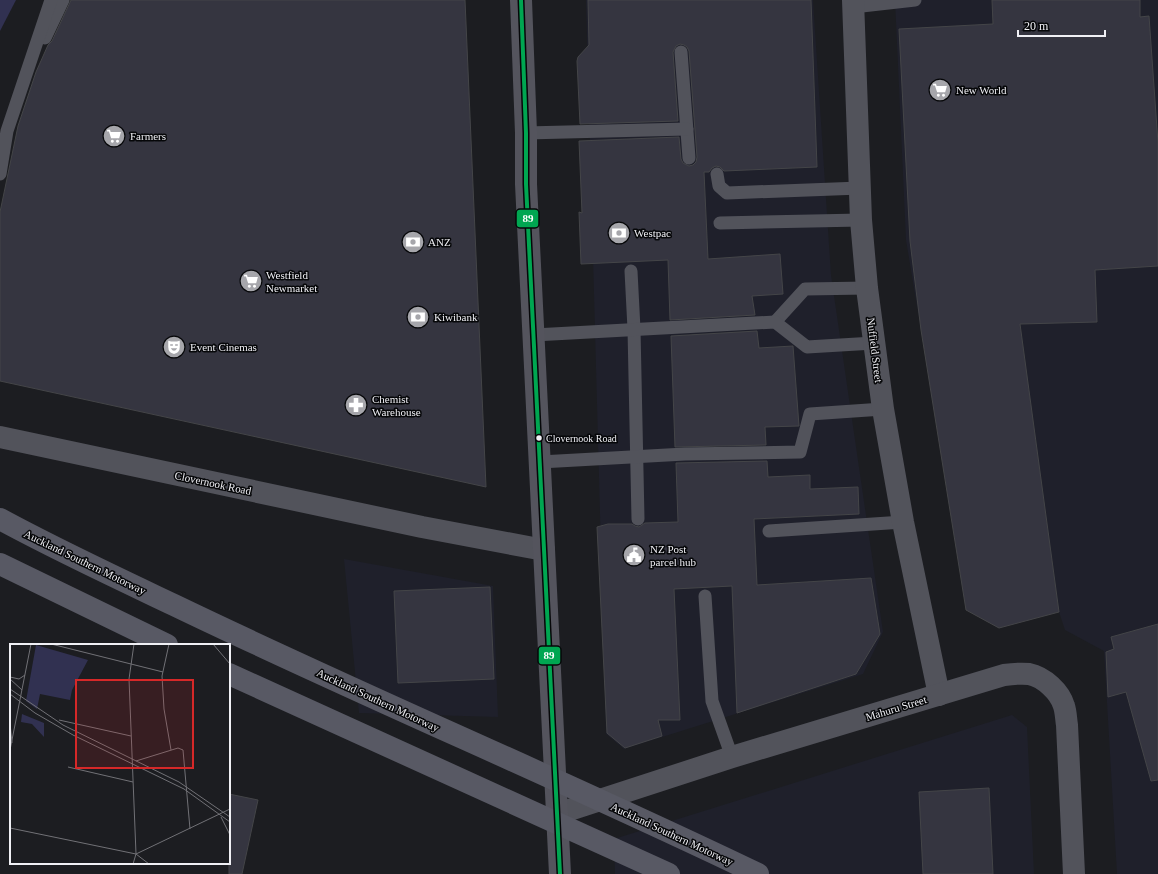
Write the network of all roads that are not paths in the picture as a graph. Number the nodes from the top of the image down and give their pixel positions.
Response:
1 (51, 0) edge
2 (63, 0) edge
3 (521, 0) edge
4 (915, 0) edge
5 (853, 4) edge
6 (681, 52) dead end
7 (687, 129) junction
8 (0, 131) edge
9 (526, 133) junction
10 (689, 158) dead end
11 (0, 174) edge
12 (717, 174) dead end
13 (860, 188) junction
14 (861, 220) junction
15 (720, 223) dead end
16 (631, 271) dead end
17 (867, 288) junction
18 (775, 322) junction
19 (634, 329) junction
20 (534, 335) junction
21 (874, 343) junction
22 (882, 409) junction
23 (0, 438) edge
24 (636, 456) junction
25 (540, 462) junction
26 (0, 519) edge
27 (638, 519) dead end
28 (903, 522) junction
29 (769, 531) dead end
30 (544, 550) junction
31 (0, 564) edge
32 (705, 596) dead end
33 (165, 644) edge
34 (230, 674) edge
35 (939, 695) junction
36 (732, 758) junction
37 (557, 814) junction
38 (560, 874) edge
39 (669, 874) edge
40 (758, 874) edge
41 (1074, 874) edge

1 - 11 lane
2 - 8 lane
3 - 9 main road
4 - 5 lane
5 - 13 street, Nuffield Street
6 - 7 lane
7 - 9 lane
7 - 10 lane
9 - 20 main road
12 - 13 lane
13 - 14 street, Nuffield Street
14 - 15 lane
14 - 17 street, Nuffield Street
16 - 19 lane
17 - 18 lane
17 - 21 street, Nuffield Street
18 - 19 lane
18 - 21 lane
19 - 20 lane
19 - 24 lane
20 - 25 main road
21 - 22 street, Nuffield Street
22 - 24 lane
22 - 28 street, Nuffield Street
23 - 30 street, Clovernook Road
24 - 25 lane
24 - 27 lane
25 - 30 main road
26 - 40 highway, Auckland Southern Motorway, bridge
28 - 29 lane
28 - 35 street, Nuffield Street
30 - 37 main road
31 - 33 highway
32 - 36 lane
34 - 39 highway, bridge
35 - 36 street, Mahuru Street
35 - 41 street, Mahuru Street
36 - 37 street, Mahuru Street
37 - 38 main road

